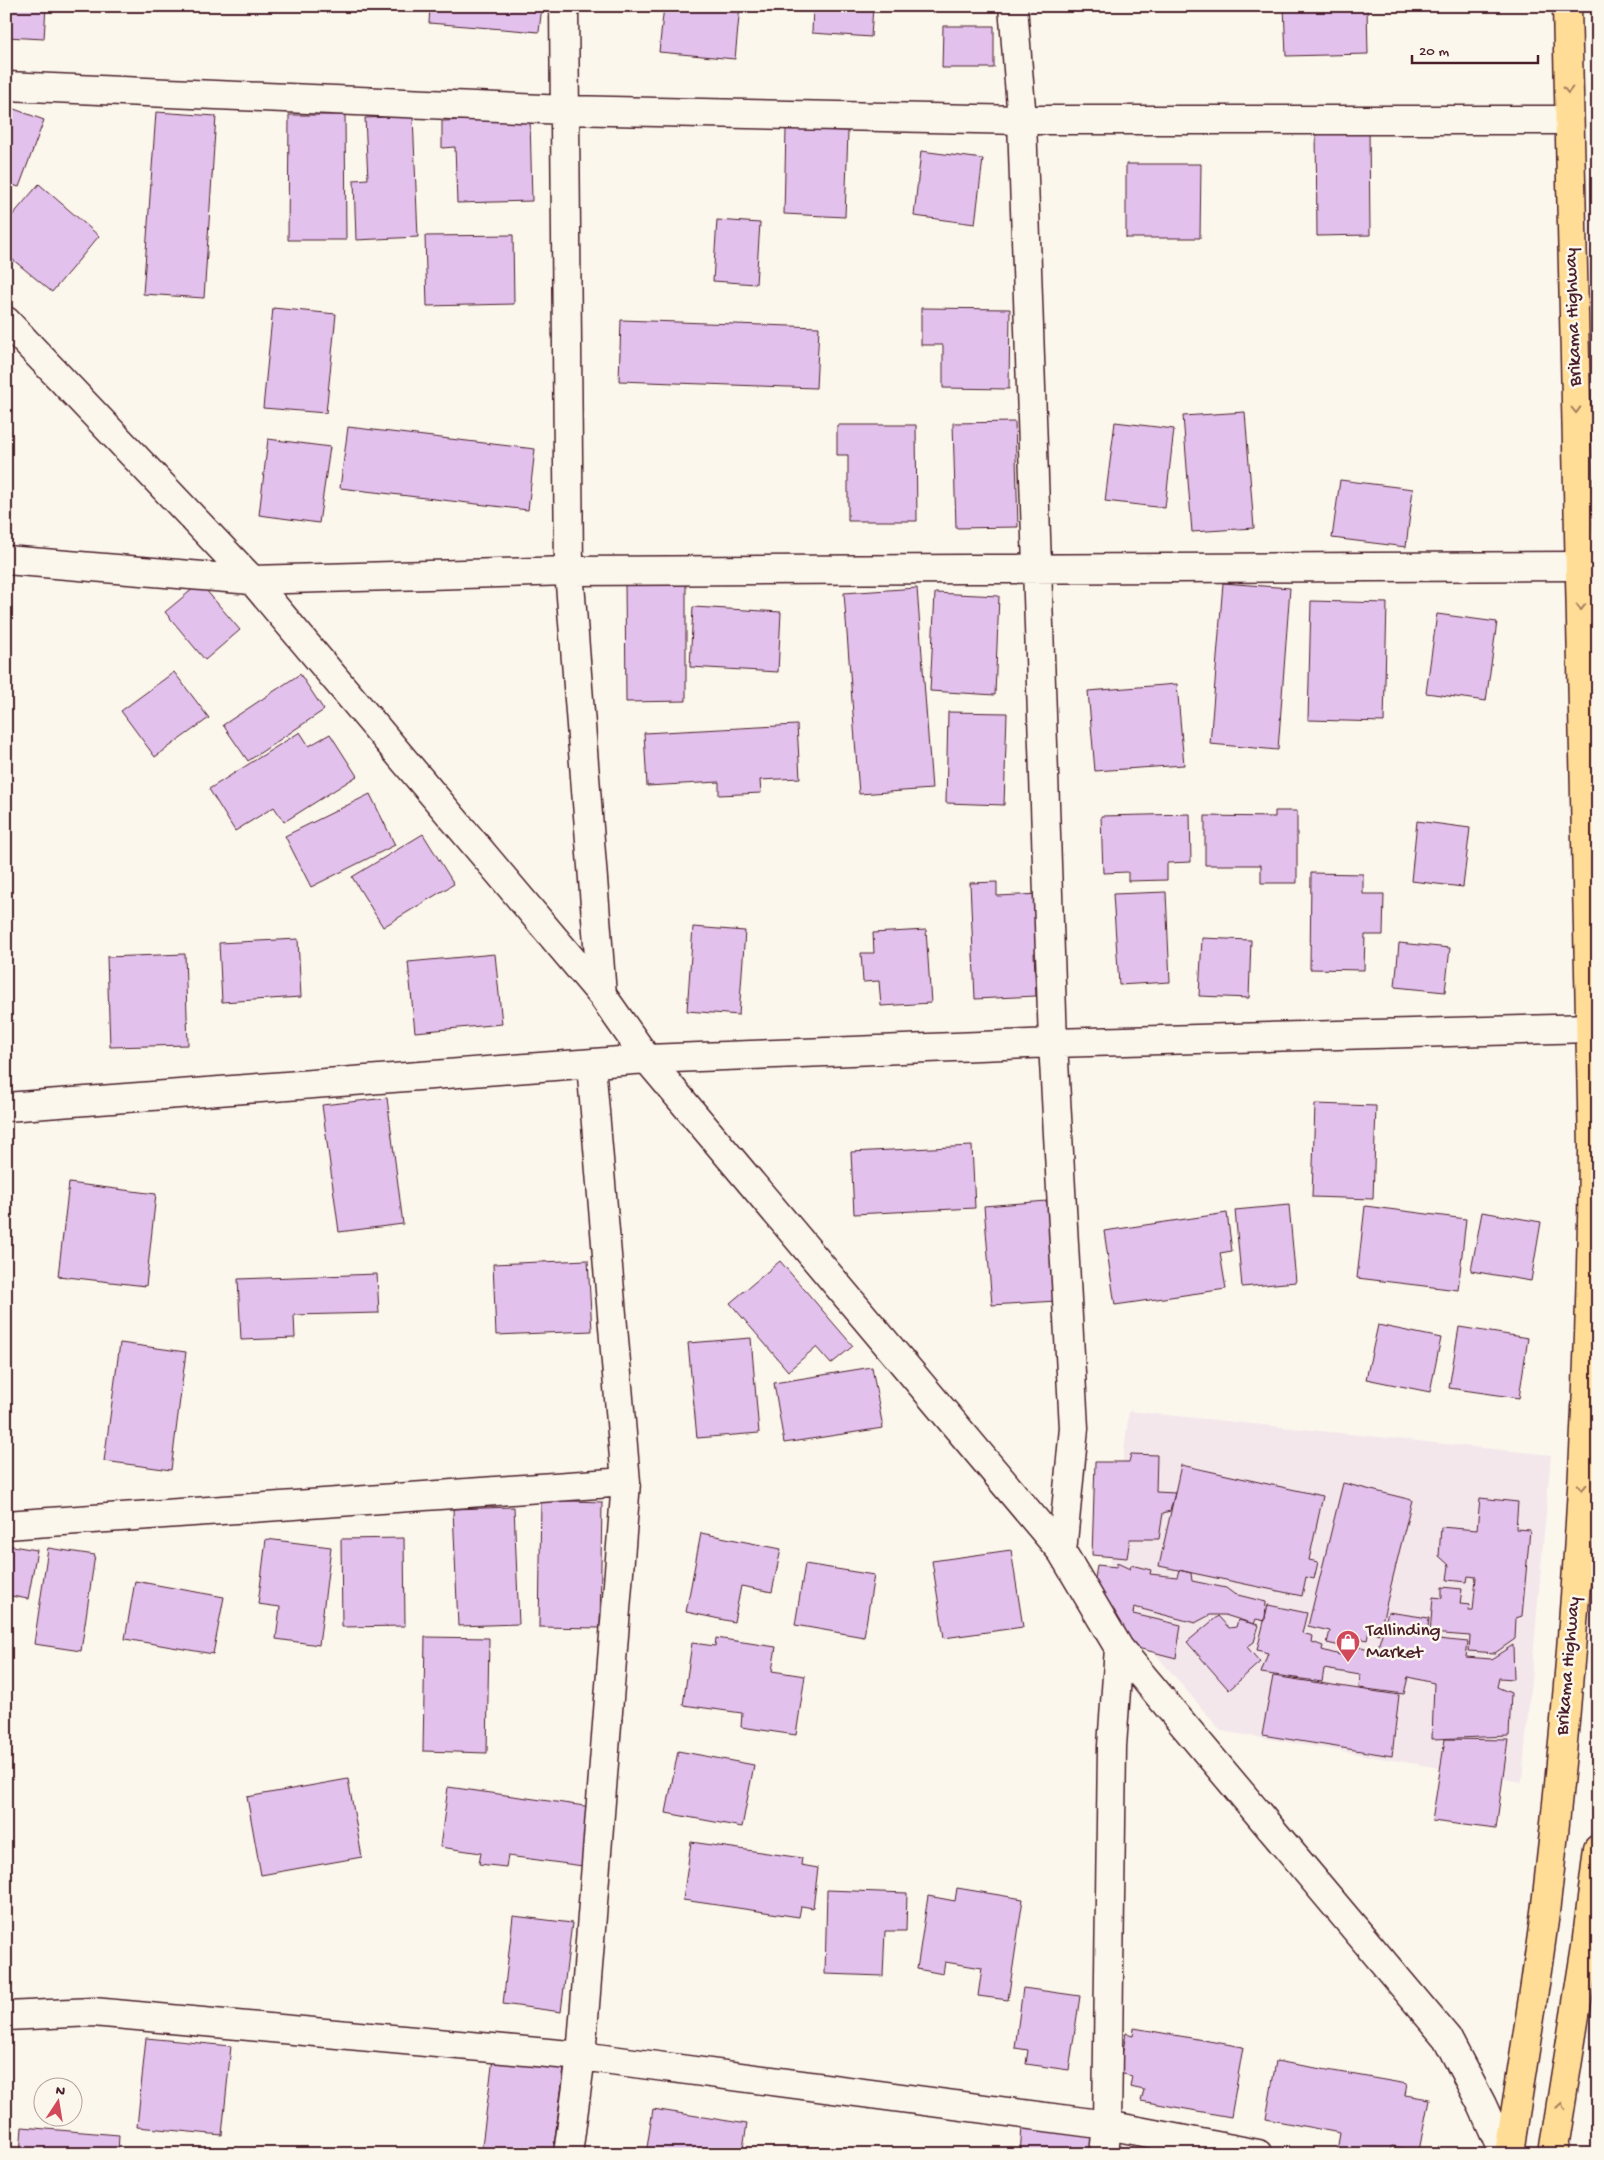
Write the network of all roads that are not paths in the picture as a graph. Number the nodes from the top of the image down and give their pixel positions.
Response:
1 (564, 6) edge
2 (1013, 6) edge
3 (1567, 6) edge
4 (6, 86) edge
5 (566, 110) junction
6 (1022, 120) junction
7 (1568, 120) junction
8 (6, 321) edge
9 (6, 560) edge
10 (1580, 566) junction
11 (1037, 568) junction
12 (569, 571) junction
13 (252, 580) junction
14 (602, 995) junction
15 (1591, 1028) junction
16 (1053, 1043) junction
17 (647, 1059) junction
18 (591, 1064) junction
19 (6, 1107) edge
20 (626, 1482) junction
21 (6, 1525) edge
22 (1062, 1552) junction
23 (1119, 1648) junction
24 (1598, 1849) edge
25 (6, 2016) edge
26 (581, 2056) junction
27 (1107, 2125) junction
28 (568, 2154) edge
29 (1104, 2154) edge
30 (1258, 2154) edge
31 (1504, 2154) edge
32 (1509, 2154) edge
33 (1553, 2154) edge

1 - 5 street
2 - 6 street
3 -> 7 highway, Brikama Highway
4 - 5 street
5 - 6 street
5 - 12 street
6 - 7 street
6 - 11 street
7 -> 10 highway, Brikama Highway
8 - 13 street
9 - 13 street
10 - 11 street
10 -> 15 highway, Brikama Highway
11 - 12 street
11 - 16 street
12 - 13 street
12 - 14 street
13 - 14 street
14 - 17 street
15 - 16 street
15 -> 32 highway, Brikama Highway
16 - 17 street
16 - 22 street
17 - 18 street
17 - 22 street
18 - 19 street
18 - 20 street
20 - 21 street
20 - 26 street
22 - 23 street
23 - 27 street
23 - 31 street
33 -> 24 highway
25 - 26 street
26 - 27 street
26 - 28 street
27 - 29 street
27 - 30 street

